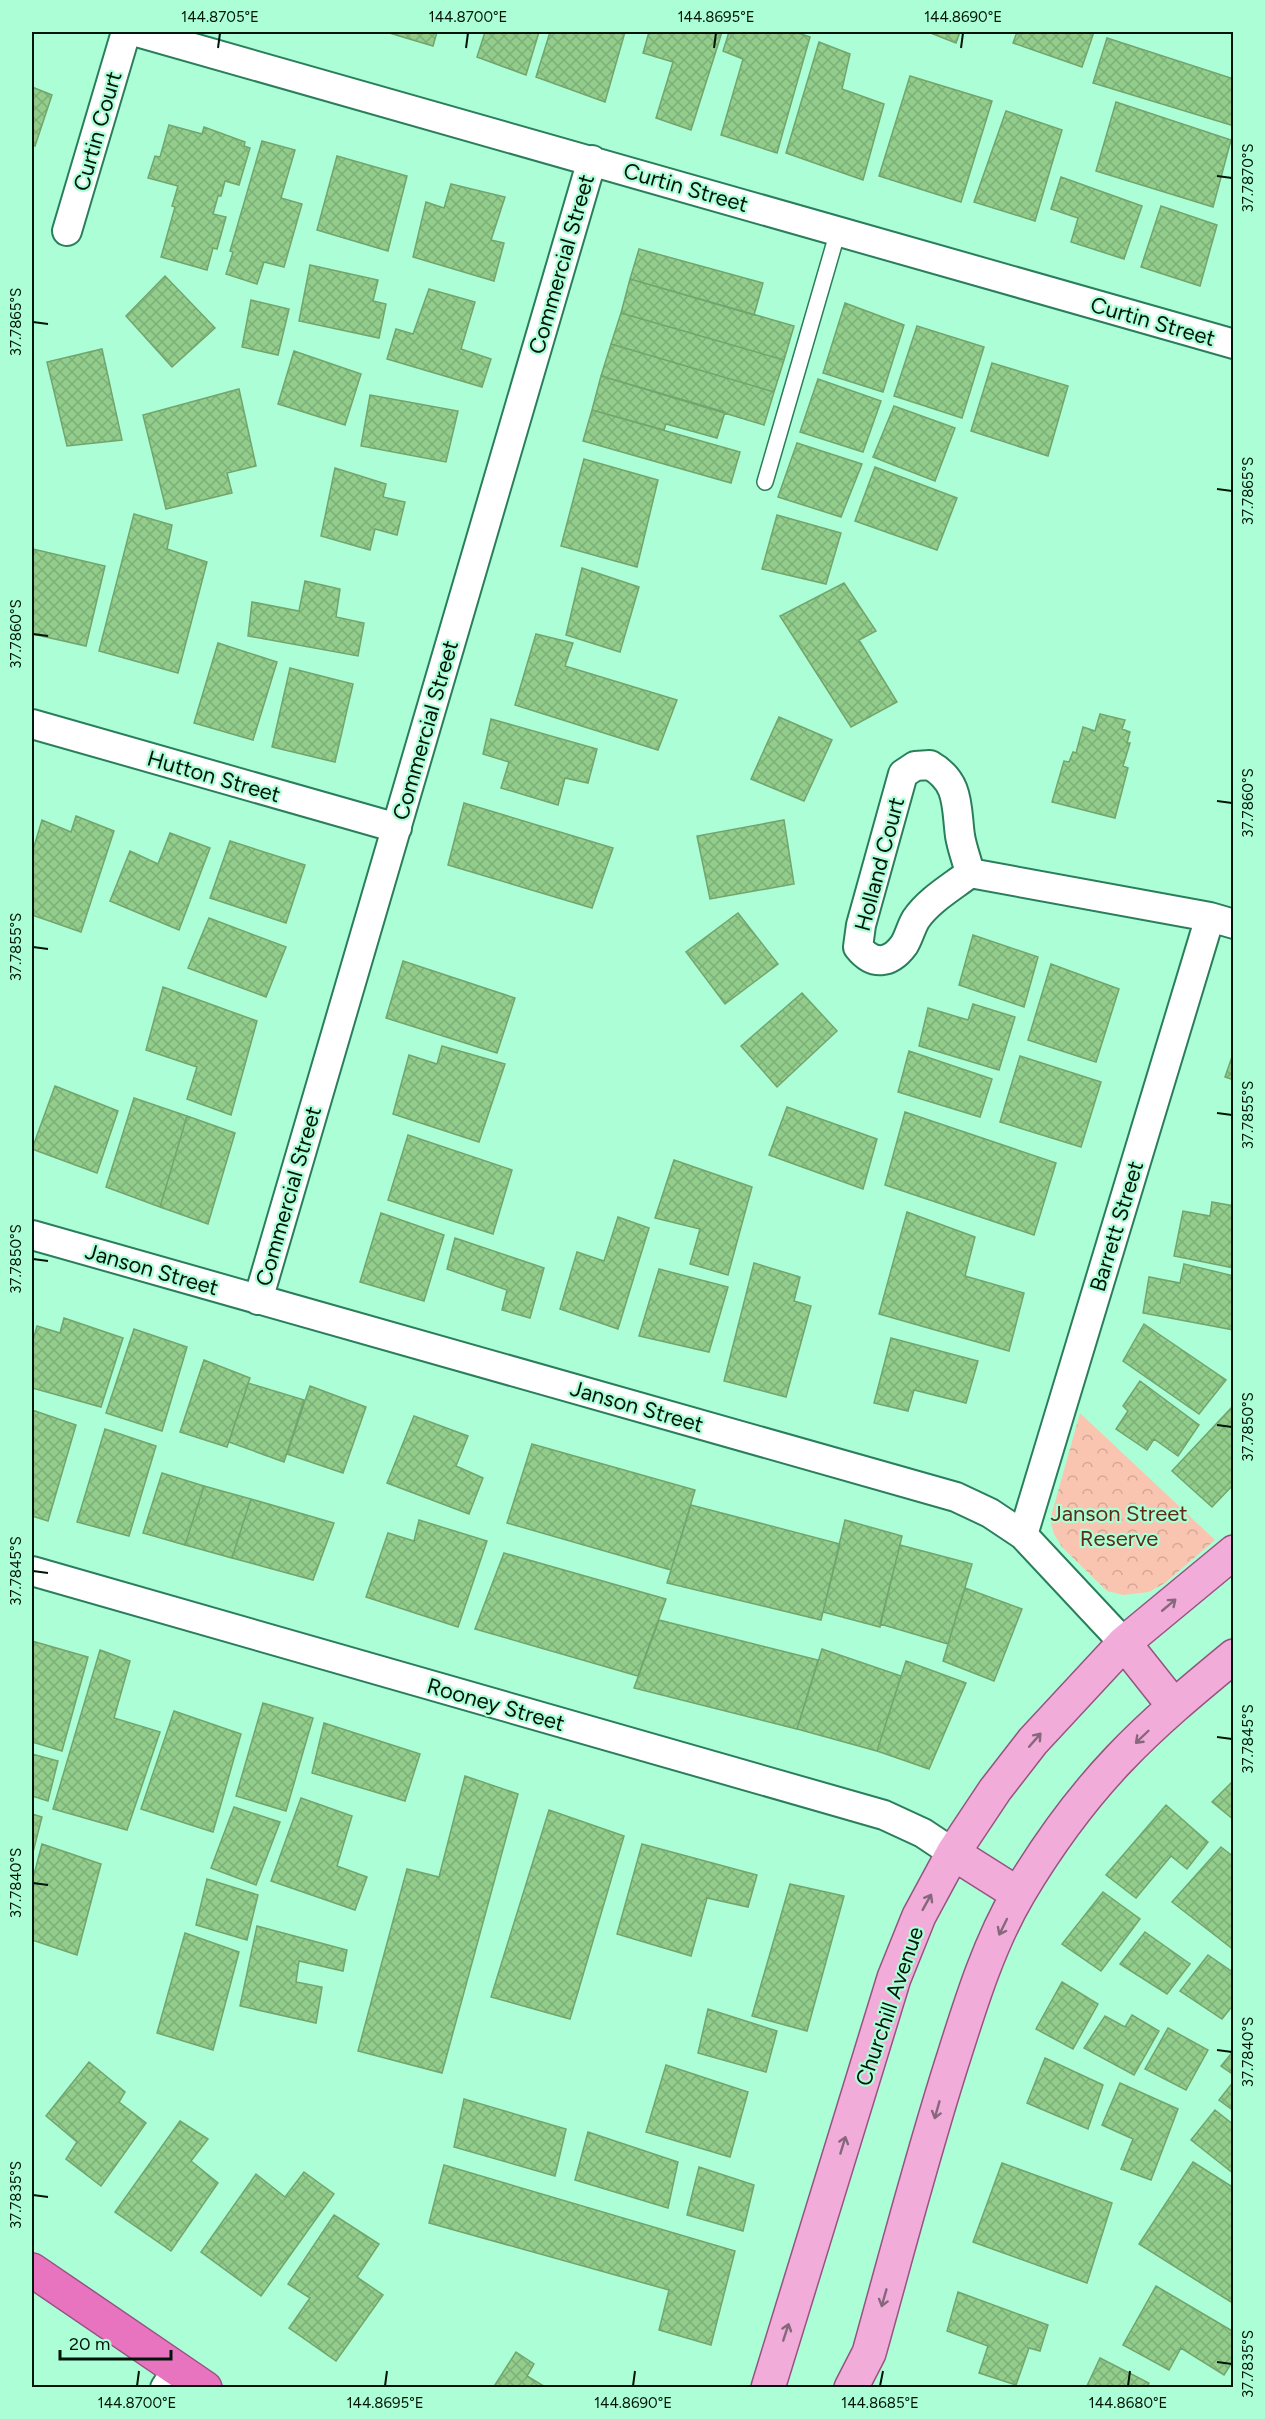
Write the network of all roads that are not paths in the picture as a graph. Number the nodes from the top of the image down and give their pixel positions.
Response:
1 (126, 32) edge
2 (137, 32) edge
3 (592, 160) junction
4 (67, 231) dead end
5 (838, 231) junction
6 (1233, 344) edge
7 (765, 482) dead end
8 (32, 724) edge
9 (397, 828) junction
10 (970, 873) junction
11 (1222, 920) edge
12 (32, 1235) edge
13 (258, 1300) junction
14 (1023, 1535) junction
15 (1233, 1552) edge
16 (32, 1571) edge
17 (1124, 1642) junction
18 (1233, 1656) edge
19 (1174, 1706) junction
20 (953, 1853) junction
21 (1018, 1894) junction
22 (32, 2270) edge
23 (172, 2378) edge
24 (205, 2388) edge
25 (768, 2388) edge
26 (851, 2388) edge

1 - 4 street, Curtin Court
2 - 3 street, Curtin Street
3 - 5 street, Curtin Street
3 - 9 street, Commercial Street
5 - 6 street, Curtin Street
5 - 7 lane
8 - 9 street, Hutton Street
9 - 13 street, Commercial Street
10 - 10 street, Holland Court
10 - 11 street
11 - 14 street, Barrett Street
12 - 13 street, Janson Street
13 - 14 street, Janson Street
14 - 17 street, Janson Street
17 -> 15 main road, Churchill Avenue
16 - 20 street, Rooney Street
17 - 19 main road
20 -> 17 main road, Churchill Avenue
18 - 19 main road
19 -> 21 main road
20 - 21 main road
25 -> 20 main road, Churchill Avenue
21 -> 26 main road
22 - 23 highway
23 - 24 highway

